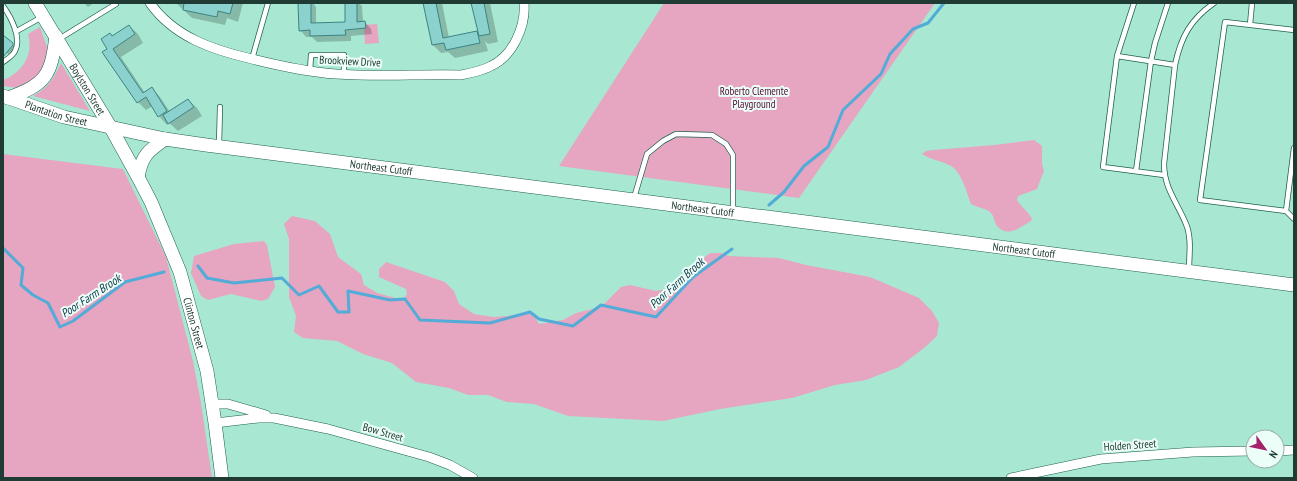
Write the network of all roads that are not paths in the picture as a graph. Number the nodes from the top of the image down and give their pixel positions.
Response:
1 (35, 3) edge
2 (150, 3) edge
3 (268, 3) edge
4 (524, 3) edge
5 (1134, 3) edge
6 (1168, 3) edge
7 (1214, 3) edge
8 (1252, 3) edge
9 (116, 4) edge
10 (3, 6) edge
11 (43, 16) junction
12 (1250, 25) junction
13 (15, 30) junction
14 (1294, 30) edge
15 (57, 38) junction
16 (1117, 56) junction
17 (252, 59) junction
18 (1151, 61) junction
19 (3, 62) edge
20 (1175, 66) junction
21 (310, 71) junction
22 (344, 74) junction
23 (5, 97) edge
24 (220, 107) dead end
25 (111, 128) junction
26 (166, 139) junction
27 (219, 147) junction
28 (1294, 148) edge
29 (1136, 171) junction
30 (1164, 175) junction
31 (138, 176) junction
32 (634, 200) junction
33 (1286, 211) junction
34 (732, 213) junction
35 (1294, 219) edge
36 (1189, 272) junction
37 (1294, 285) edge
38 (212, 404) junction
39 (283, 420) junction
40 (215, 423) junction
41 (1245, 451) edge
42 (222, 478) edge
43 (473, 478) edge
44 (1011, 478) edge

1 - 11 main road, Boylston Street
2 - 17 street, Brookview Drive
3 - 17 lane
4 - 22 street, Brookview Drive
5 - 16 lane
6 - 18 lane
7 - 20 lane
8 - 12 lane
9 - 15 lane
10 - 13 lane
11 - 13 lane
11 - 15 main road, Boylston Street
12 - 14 lane
12 - 33 lane
13 - 19 lane
15 - 23 main road
15 - 25 main road, Boylston Street
16 - 18 lane
16 - 29 lane
17 - 21 street, Brookview Drive
18 - 20 lane
18 - 29 lane
20 - 30 lane
21 - 22 street, Brookview Drive
21 - 22 lane
23 - 25 main road, Plantation Street
24 - 27 lane
25 - 26 main road, Northeast Cutoff
25 - 31 main road, Boylston Street
26 - 27 main road, Northeast Cutoff
26 - 31 main road
27 - 32 main road, Northeast Cutoff
28 - 33 lane
29 - 30 lane
30 - 36 lane
31 - 38 main road, Clinton Street
32 - 34 main road, Northeast Cutoff
32 - 34 lane
33 - 35 lane
34 - 36 main road, Northeast Cutoff
36 - 37 main road, Northeast Cutoff
38 - 39 street, Bow Street
38 - 40 main road, Clinton Street
39 - 40 street, Bow Street
39 - 43 street, Bow Street
40 - 42 main road, Clinton Street
41 - 44 street, Holden Street

